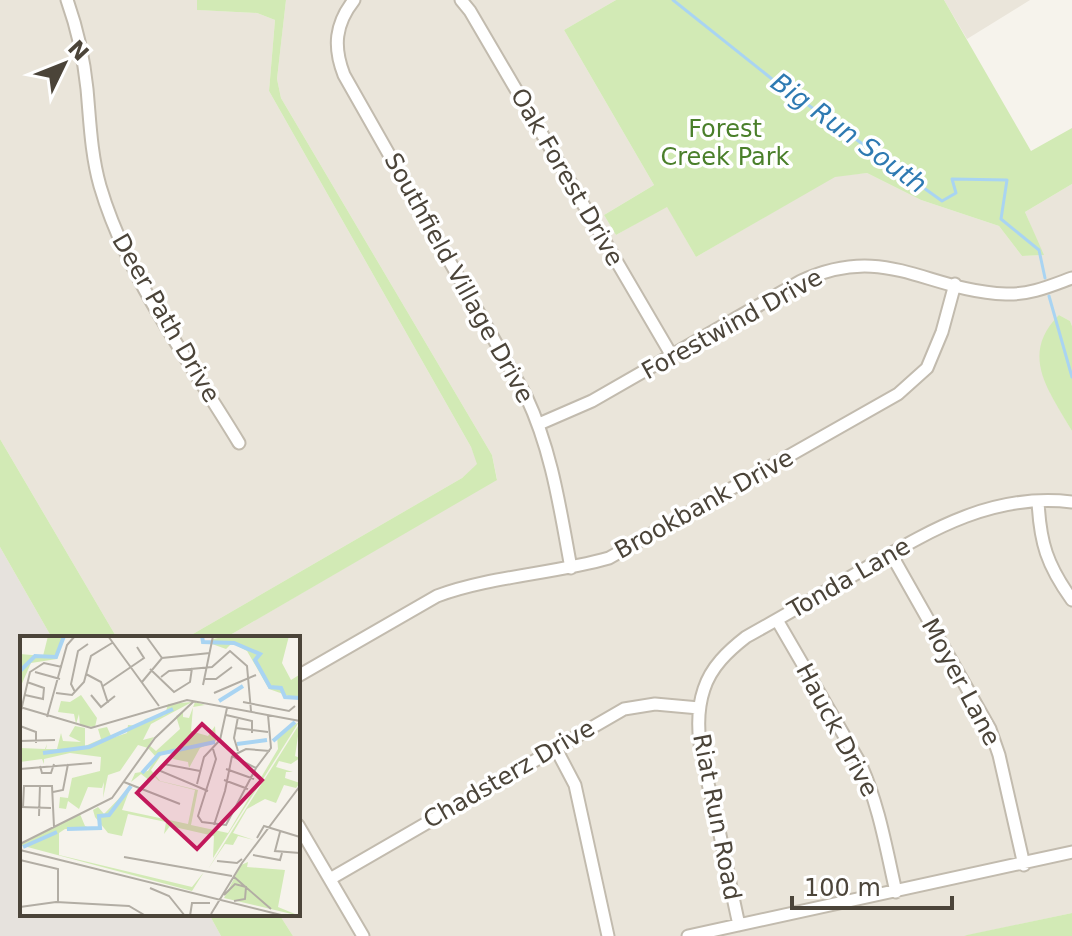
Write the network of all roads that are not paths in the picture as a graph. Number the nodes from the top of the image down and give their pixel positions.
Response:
1 (67, 0) edge
2 (354, 0) edge
3 (461, 0) edge
4 (1072, 278) edge
5 (955, 284) junction
6 (672, 356) junction
7 (539, 424) junction
8 (239, 443) dead end
9 (1038, 501) junction
10 (1072, 502) edge
11 (891, 554) junction
12 (571, 568) junction
13 (1072, 600) edge
14 (777, 620) junction
15 (300, 675) edge
16 (699, 708) junction
17 (555, 747) junction
18 (300, 828) edge
19 (1072, 852) edge
20 (1024, 865) junction
21 (330, 879) junction
22 (896, 892) junction
23 (739, 925) junction
24 (363, 936) edge
25 (608, 936) edge
26 (688, 936) edge

1 - 8 street, Deer Path Drive
2 - 7 street, Southfield Village Drive
3 - 6 street, Oak Forest Drive
4 - 5 street, Forestwind Drive
5 - 6 street, Forestwind Drive
5 - 12 street, Brookbank Drive
6 - 7 street, Forestwind Drive
7 - 12 street, Southfield Village Drive
9 - 10 street, Tonda Lane
9 - 11 street, Tonda Lane
9 - 13 street
11 - 14 street, Tonda Lane
11 - 20 street, Moyer Lane
12 - 15 street, Brookbank Drive
14 - 16 street, Tonda Lane
14 - 22 street, Hauck Drive
16 - 17 street, Chadsterz Drive
16 - 23 street, Riat Run Road
17 - 21 street, Chadsterz Drive
17 - 25 street
18 - 21 street
19 - 20 street
20 - 22 street
21 - 24 street
22 - 23 street
23 - 26 street

